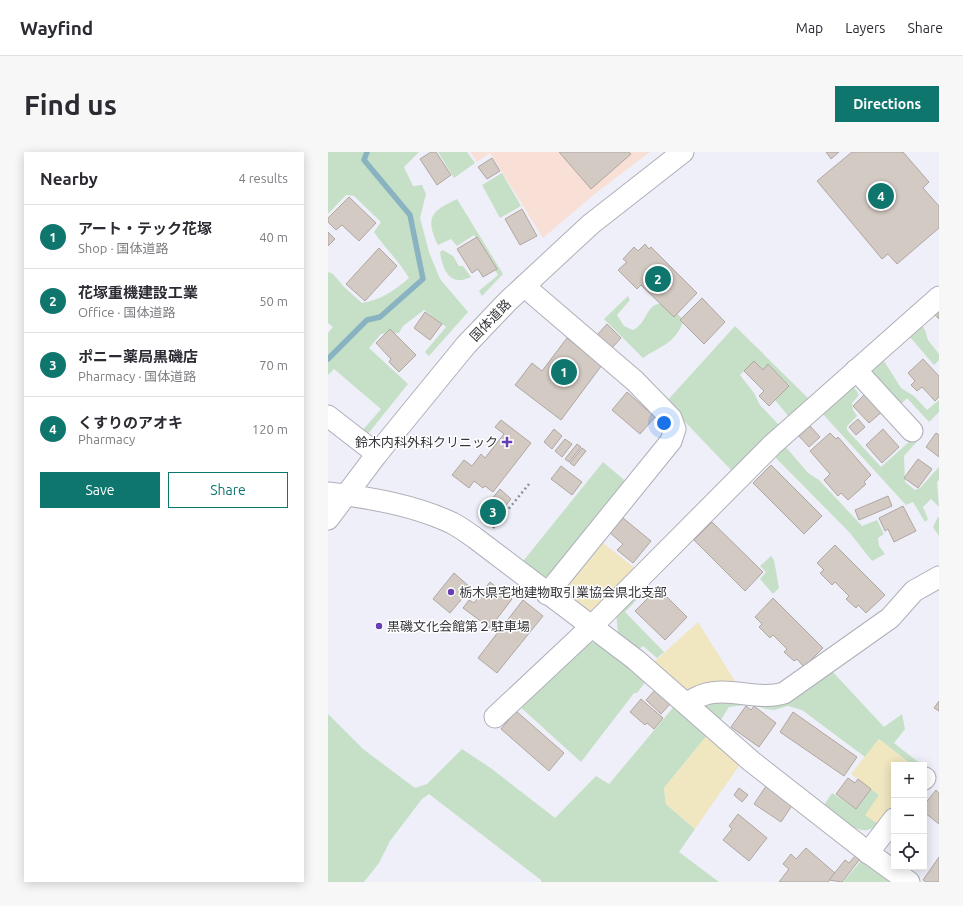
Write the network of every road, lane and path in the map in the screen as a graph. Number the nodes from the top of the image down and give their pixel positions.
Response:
1 (683, 152) edge
2 (524, 286) junction
3 (939, 297) edge
4 (856, 370) junction
5 (328, 416) edge
6 (912, 431) dead end
7 (377, 454) junction
8 (529, 484) dead end
9 (337, 494) edge
10 (328, 519) edge
11 (482, 543) junction
12 (939, 577) edge
13 (547, 594) junction
14 (591, 627) junction
15 (686, 703) junction
16 (495, 717) dead end
17 (891, 823) edge
18 (868, 853) junction
19 (909, 882) edge

1 - 2 street, 国体道路
2 - 7 street, 国体道路
2 - 13 street
3 - 4 street
4 - 6 street
4 - 14 street
5 - 7 street
7 - 9 street, 国体道路
8 - 11 path
9 - 10 street, 国体道路
9 - 11 street
11 - 13 street
12 - 15 street
13 - 14 street
14 - 15 street
14 - 16 street
15 - 18 street
17 - 18 street
18 - 19 street

